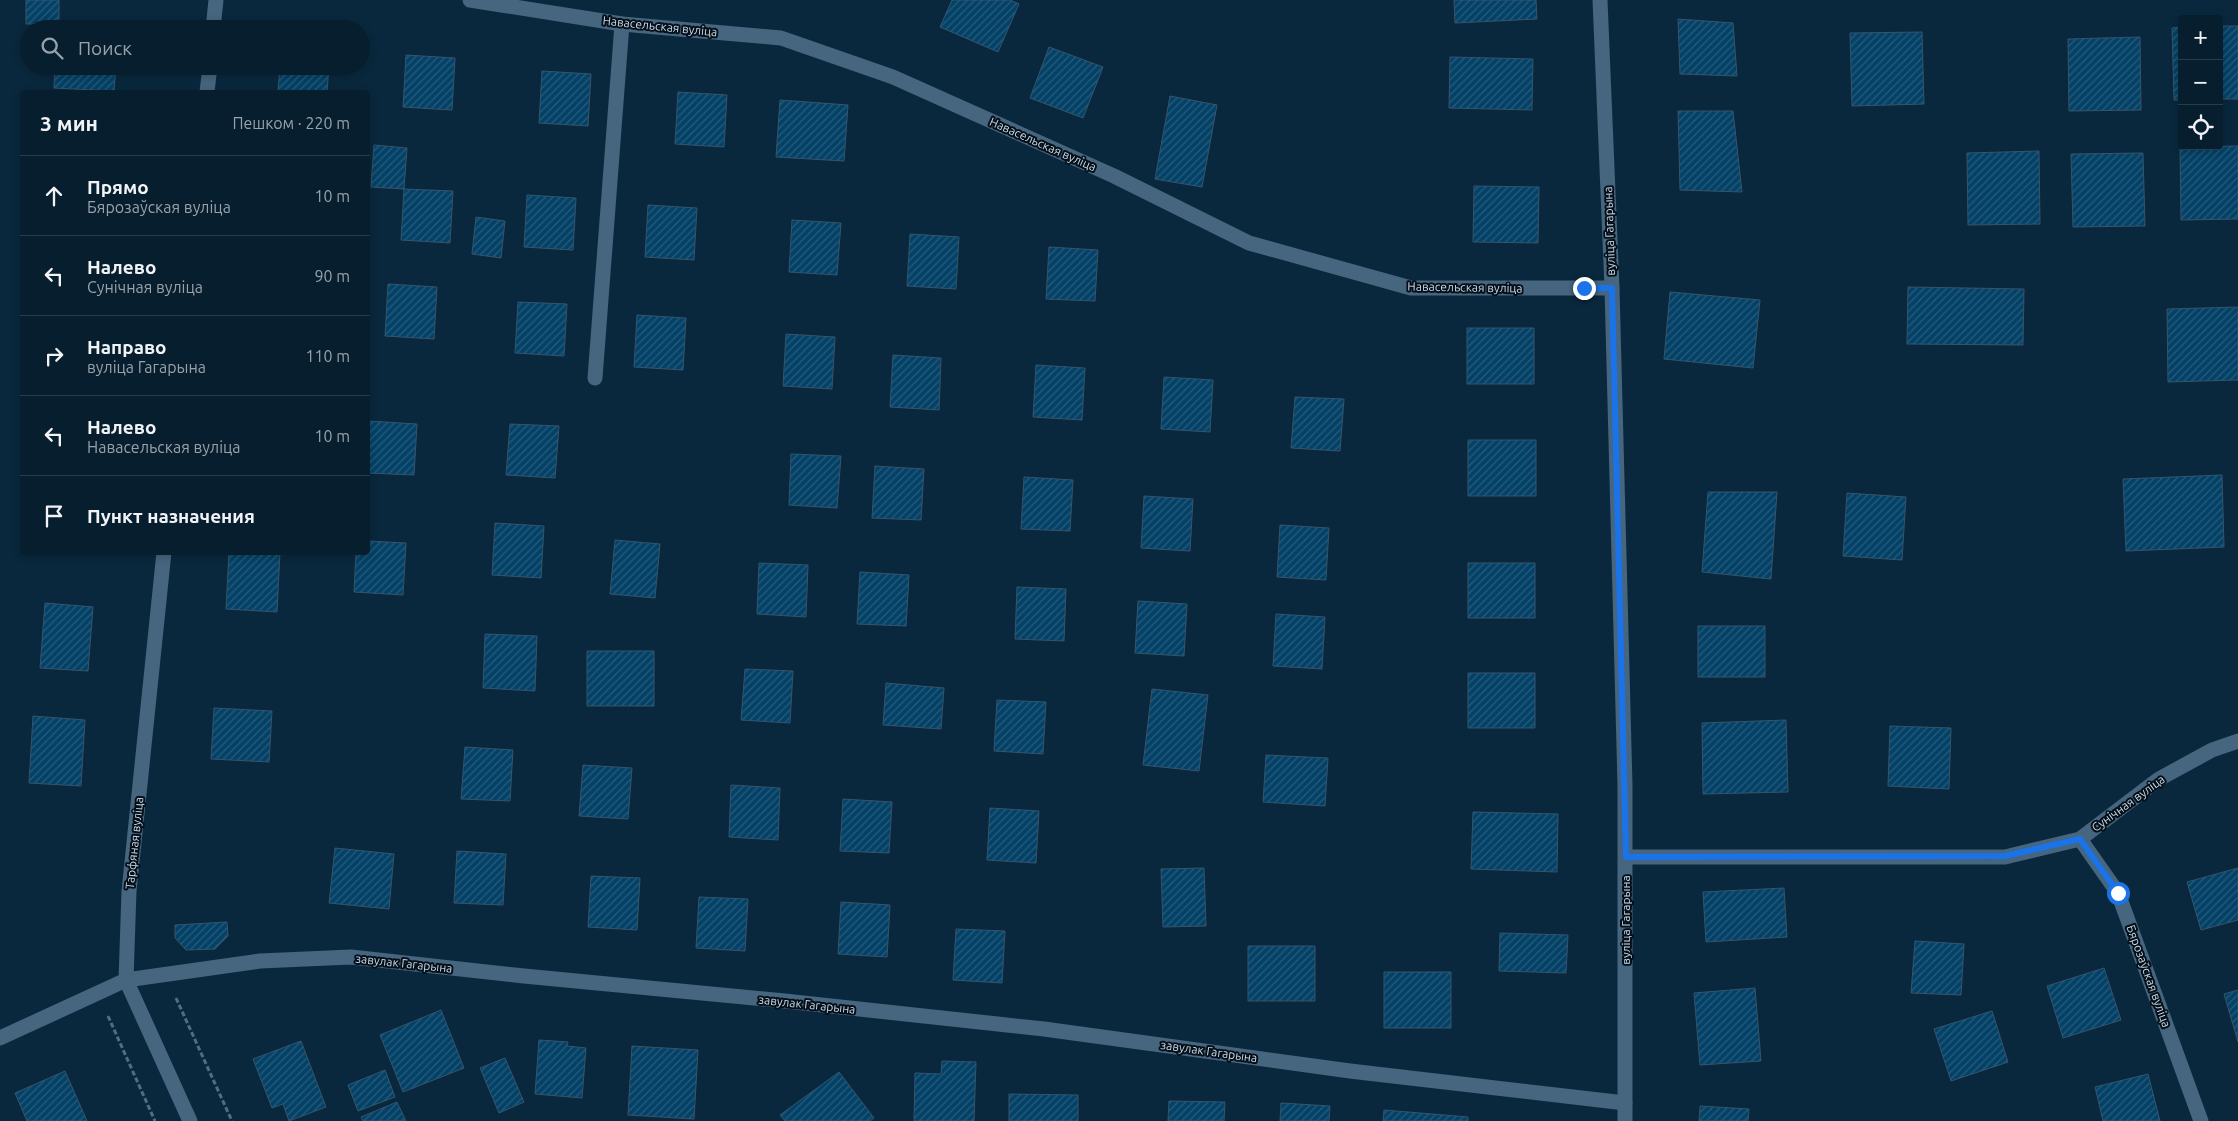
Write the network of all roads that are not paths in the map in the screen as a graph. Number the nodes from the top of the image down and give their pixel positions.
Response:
1 (216, 0) edge
2 (470, 0) edge
3 (1600, 0) edge
4 (214, 20) edge
5 (622, 24) junction
6 (209, 75) edge
7 (207, 90) edge
8 (1612, 288) junction
9 (595, 378) dead end
10 (164, 555) edge
11 (2238, 741) edge
12 (2080, 839) junction
13 (1626, 857) junction
14 (126, 980) junction
15 (0, 1038) edge
16 (1625, 1103) junction
17 (190, 1121) edge
18 (1625, 1121) edge
19 (2201, 1121) edge

1 - 4 street
2 - 5 street, Навасельская вуліца
3 - 8 street, вуліца Гагарына
5 - 8 street, Навасельская вуліца
5 - 9 street
6 - 7 street
8 - 13 street, вуліца Гагарына
10 - 14 street, Тарфяная вуліца
11 - 12 street, Сунічная вуліца
12 - 13 street, Сунічная вуліца
12 - 19 street, Бярозаўская вуліца
13 - 16 street, вуліца Гагарына
14 - 15 street, завулак Гагарына
14 - 16 street, завулак Гагарына
14 - 17 street, Тарфяная вуліца
16 - 18 street, вуліца Гагарына

